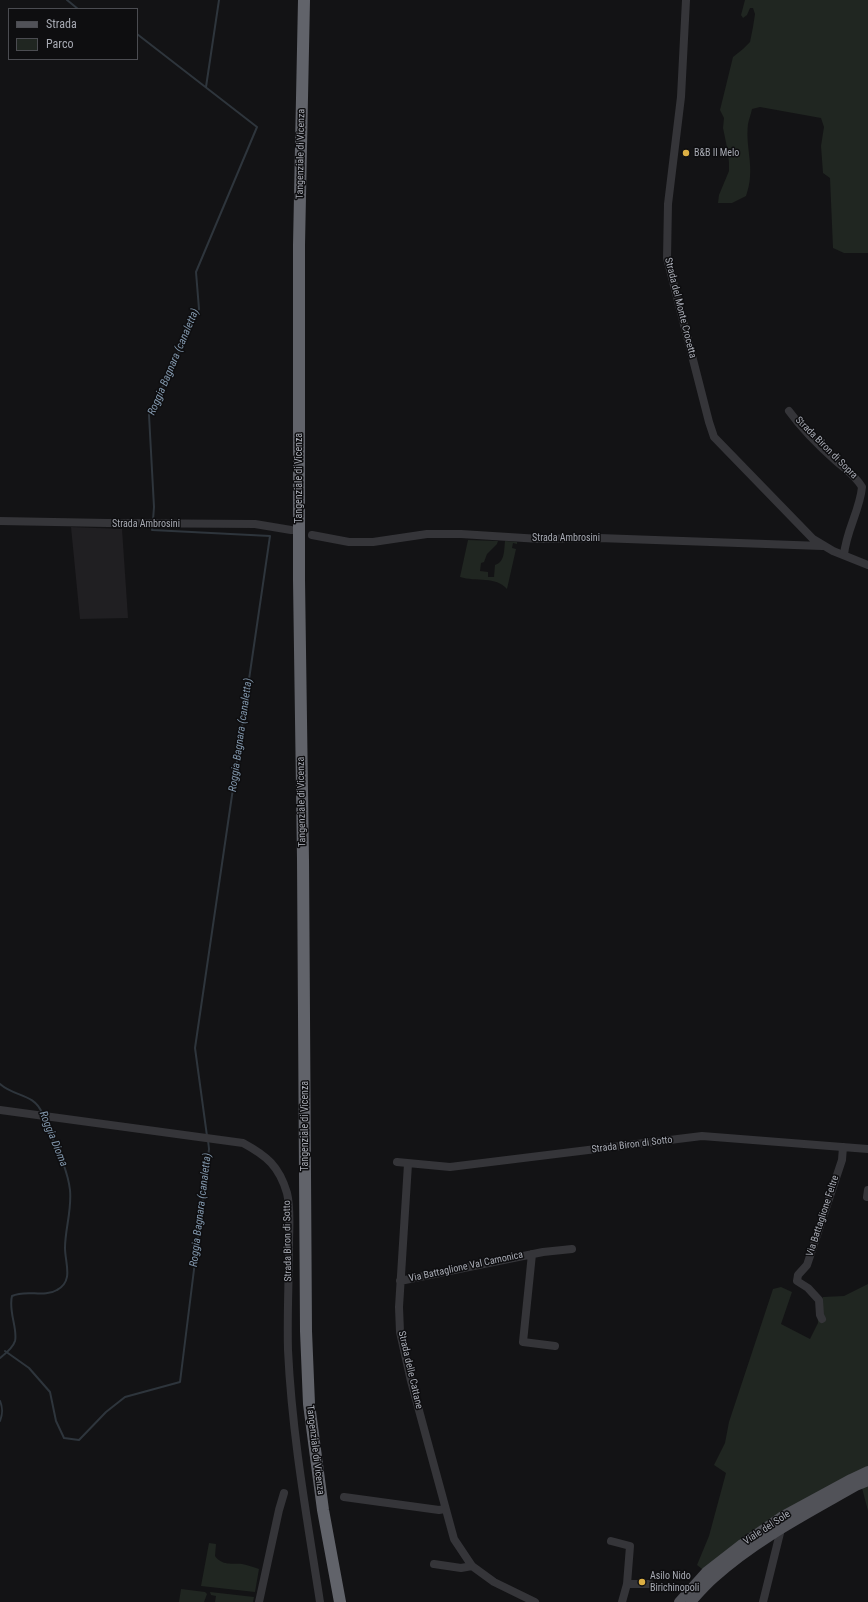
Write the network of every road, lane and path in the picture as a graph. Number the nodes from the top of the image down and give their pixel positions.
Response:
1 (304, 0) edge
2 (686, 0) edge
3 (790, 411) dead end
4 (0, 521) edge
5 (291, 530) dead end
6 (312, 535) dead end
7 (822, 546) junction
8 (844, 555) junction
9 (868, 565) edge
10 (0, 1110) edge
11 (843, 1147) junction
12 (868, 1149) edge
13 (398, 1162) dead end
14 (408, 1164) junction
15 (572, 1249) dead end
16 (532, 1254) junction
17 (400, 1281) junction
18 (822, 1319) dead end
19 (555, 1346) dead end
20 (868, 1471) edge
21 (868, 1481) edge
22 (284, 1493) dead end
23 (344, 1497) dead end
24 (445, 1509) junction
25 (781, 1529) junction
26 (611, 1541) dead end
27 (434, 1564) dead end
28 (472, 1566) junction
29 (627, 1584) junction
30 (650, 1584) dead end
31 (524, 1600) edge
32 (259, 1602) edge
33 (320, 1602) edge
34 (340, 1602) edge
35 (535, 1602) edge
36 (622, 1602) edge
37 (679, 1602) edge
38 (691, 1602) edge
39 (763, 1602) edge

1 - 34 highway, Tangenziale di Vicenza
2 - 7 street, Strada del Monte Crocetta
3 - 8 street, Strada Biron di Sopra
4 - 5 street, Strada Ambrosini
6 - 7 street, Strada Ambrosini
7 - 8 street
8 - 9 street
10 - 33 street, Strada Biron di Sotto
11 - 12 street, Strada Biron di Sotto
11 - 14 street, Strada Biron di Sotto
11 - 18 street, Via Battaglione Feltre
13 - 14 street, Strada Biron di Sotto
14 - 17 street, Strada delle Cattane
15 - 16 street, Via Battaglione Val Camonica
16 - 17 street, Via Battaglione Val Camonica
16 - 19 street, Via Battaglione Val Camonica
17 - 24 street, Strada delle Cattane
20 - 37 main road, Viale del Sole
21 - 25 main road, Viale del Sole
22 - 32 street
23 - 24 street
24 - 28 street, Strada delle Cattane
25 - 38 main road, Viale del Sole
25 - 39 street
26 - 29 street
27 - 28 street
28 - 31 street, Strada delle Cattane
29 - 30 street
29 - 36 street
31 - 35 street, Strada delle Cattane

